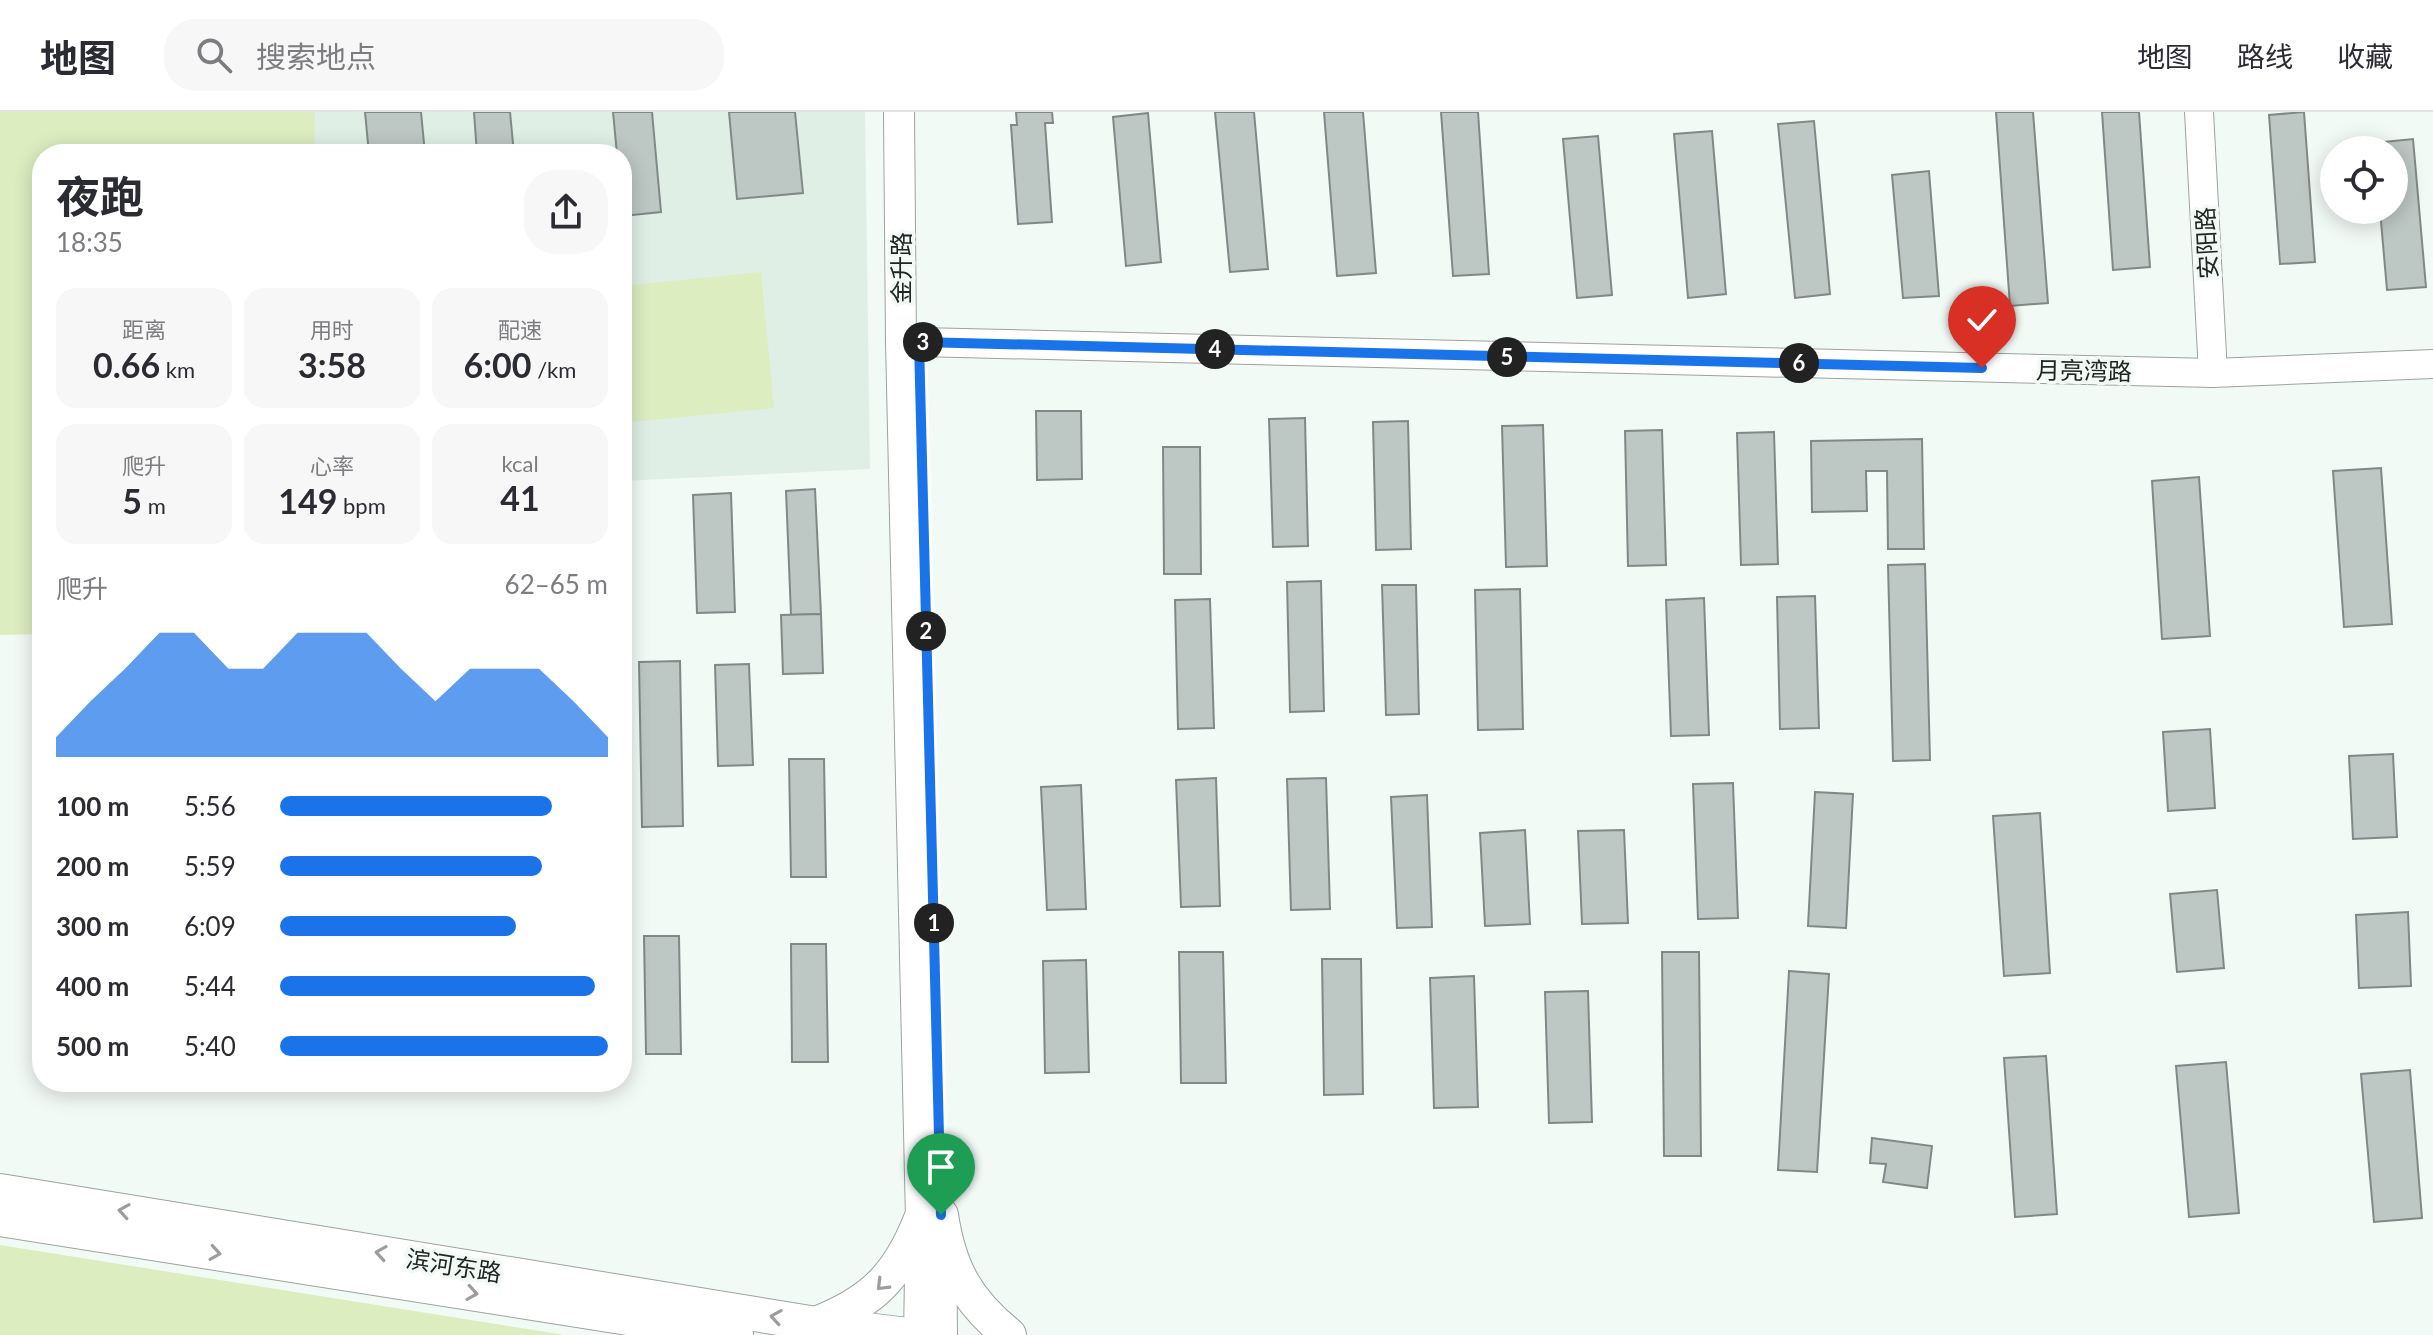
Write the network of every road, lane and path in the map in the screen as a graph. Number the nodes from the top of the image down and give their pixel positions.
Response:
1 (899, 112) edge
2 (919, 112) edge
3 (2199, 112) edge
4 (919, 342) junction
5 (2433, 364) edge
6 (2213, 373) junction
7 (0, 1191) edge
8 (931, 1217) junction
9 (0, 1219) edge
10 (816, 1324) junction
11 (736, 1335) edge
12 (908, 1335) edge
13 (919, 1335) edge
14 (942, 1335) edge
15 (1009, 1335) edge

1 - 8 main road, 金升路
2 - 4 main road, 金升路
3 - 6 street, 安阳路
4 - 6 street, 月亮湾路
4 - 8 main road, 金升路
5 - 6 street, 月亮湾路
10 -> 7 main road, 滨河东路
8 -> 10 main road
8 - 13 main road, 金升路
8 - 14 main road, 金升路
8 - 15 main road
9 -> 11 main road, 滨河东路
10 - 12 main road, 滨河东路

